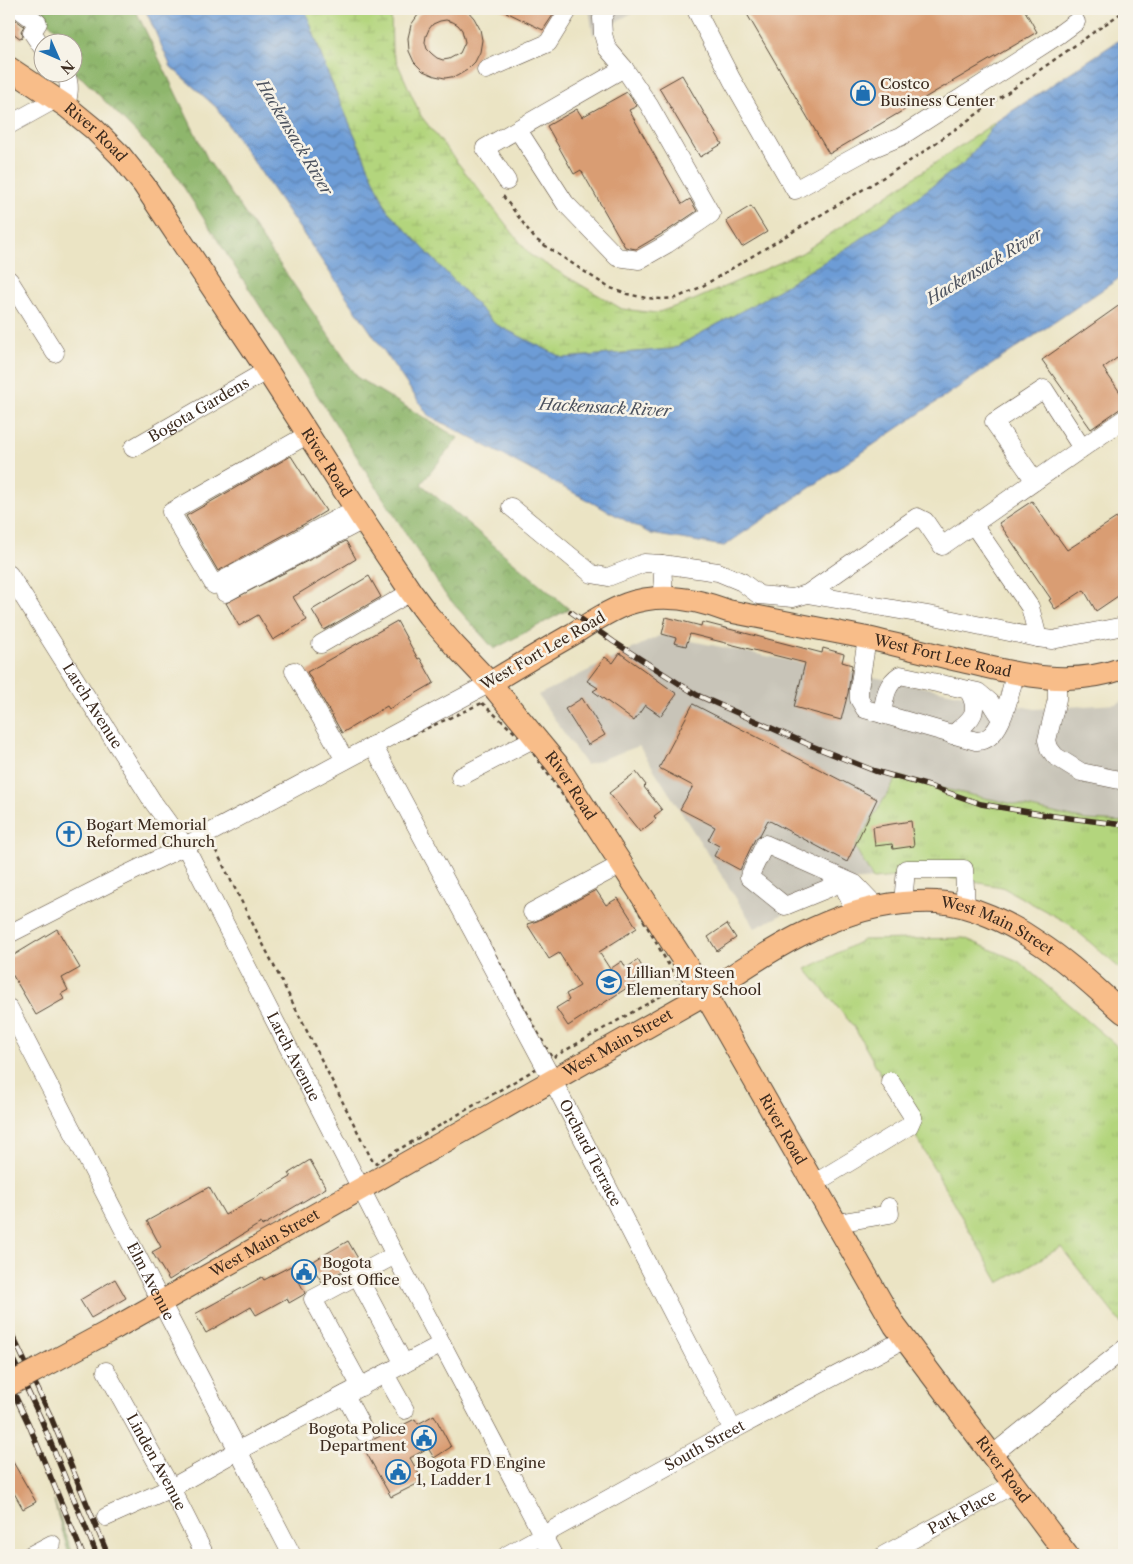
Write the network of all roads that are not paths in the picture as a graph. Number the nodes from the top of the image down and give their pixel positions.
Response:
1 (20, 9) edge
2 (569, 9) edge
3 (702, 9) edge
4 (604, 14) edge
5 (1076, 22) dead end
6 (32, 32) edge
7 (9, 68) edge
8 (624, 68) junction
9 (486, 70) dead end
10 (69, 82) edge
11 (61, 102) junction
12 (9, 125) edge
13 (518, 130) junction
14 (507, 180) dead end
15 (9, 280) edge
16 (55, 353) dead end
17 (266, 371) junction
18 (1124, 419) edge
19 (308, 435) junction
20 (132, 448) dead end
21 (1082, 448) junction
22 (1035, 481) junction
23 (511, 506) dead end
24 (359, 514) junction
25 (973, 524) junction
26 (662, 564) junction
27 (9, 574) edge
28 (411, 592) junction
29 (225, 593) dead end
30 (807, 594) junction
31 (664, 598) junction
32 (1124, 625) edge
33 (867, 638) junction
34 (1038, 638) junction
35 (321, 644) dead end
36 (1124, 668) edge
37 (294, 671) dead end
38 (1015, 674) junction
39 (1057, 679) junction
40 (490, 683) junction
41 (968, 690) junction
42 (882, 714) junction
43 (1002, 719) junction
44 (952, 735) junction
45 (530, 740) junction
46 (373, 745) junction
47 (345, 760) junction
48 (460, 777) dead end
49 (1124, 781) edge
50 (185, 846) junction
51 (618, 866) junction
52 (846, 880) junction
53 (903, 904) junction
54 (876, 906) junction
55 (966, 908) junction
56 (532, 912) dead end
57 (854, 912) junction
58 (9, 934) edge
59 (705, 994) junction
60 (9, 1008) edge
61 (1124, 1013) edge
62 (546, 1074) junction
63 (890, 1081) dead end
64 (815, 1183) junction
65 (362, 1189) junction
66 (889, 1207) dead end
67 (837, 1223) junction
68 (395, 1255) junction
69 (357, 1275) junction
70 (162, 1301) junction
71 (905, 1339) junction
72 (442, 1344) junction
73 (1124, 1350) edge
74 (404, 1364) junction
75 (106, 1371) dead end
76 (385, 1374) junction
77 (9, 1385) edge
78 (360, 1387) junction
79 (345, 1396) junction
80 (405, 1410) dead end
81 (733, 1430) junction
82 (365, 1433) dead end
83 (239, 1450) junction
84 (992, 1456) junction
85 (1014, 1484) junction
86 (171, 1488) junction
87 (106, 1517) dead end
88 (543, 1536) junction
89 (52, 1544) dead end
90 (31, 1555) edge
91 (204, 1555) edge
92 (292, 1555) edge
93 (507, 1555) edge
94 (553, 1555) edge
95 (884, 1555) edge
96 (1067, 1555) edge

1 - 6 street
2 - 9 street
3 - 5 street
4 - 8 street
7 - 11 main road, River Road
8 - 13 street
8 - 13 street
10 - 11 street
11 - 12 street
11 - 17 main road, River Road
13 - 14 street
15 - 16 street
17 - 19 main road, River Road
17 - 20 street, Bogota Gardens
18 - 21 street
19 - 24 main road, River Road
19 - 24 street
21 - 22 street
21 - 22 street
22 - 25 street
23 - 26 street
24 - 28 main road, River Road
24 - 29 street
25 - 30 street
25 - 34 street
26 - 30 street
26 - 31 street
27 - 50 street, Larch Avenue
28 - 35 street
28 - 40 main road, River Road
30 - 34 street
31 - 33 main road, West Fort Lee Road
31 - 40 main road, West Fort Lee Road
32 - 34 street
33 - 38 main road, West Fort Lee Road
33 - 42 street
36 - 39 main road, West Fort Lee Road
37 - 47 street
38 - 39 main road, West Fort Lee Road
38 - 43 street
39 - 49 street
40 - 45 main road, River Road
40 - 46 street, West Fort Lee Road
41 - 42 street
41 - 43 street
41 - 44 street
42 - 44 street
43 - 44 street
45 - 48 street
45 - 51 main road, River Road
46 - 47 street, West Fort Lee Road
46 - 62 street, Orchard Terrace
47 - 50 street, West Fort Lee Road
50 - 58 street, West Fort Lee Road
50 - 65 street, Larch Avenue
51 - 56 street
51 - 59 main road, River Road
52 - 52 street
52 - 54 street
52 - 57 street
53 - 54 main road, West Main Street
53 - 55 main road, West Main Street
53 - 55 street
54 - 57 main road, West Main Street
55 - 61 main road, West Main Street
57 - 59 main road, West Main Street
59 - 62 main road, West Main Street
59 - 64 main road, River Road
60 - 70 street, Elm Avenue
62 - 65 main road, West Main Street
62 - 81 street, Orchard Terrace
63 - 64 street
64 - 67 main road, River Road
65 - 68 street, Larch Avenue
65 - 70 main road, West Main Street
66 - 67 street
67 - 71 main road, River Road
68 - 69 street
68 - 72 street, Larch Avenue
69 - 74 street
69 - 78 street
70 - 77 main road, West Main Street, bridge
70 - 83 street, Elm Avenue
71 - 81 street, South Street
71 - 84 main road, River Road
72 - 74 street
72 - 88 street, Larch Avenue
73 - 84 street
74 - 76 street
75 - 86 street, Linden Avenue
76 - 78 street
76 - 80 street
78 - 79 street
79 - 82 street
79 - 83 street
81 - 88 street, South Street
83 - 86 street
83 - 92 street, Elm Avenue
84 - 85 main road, River Road
85 - 95 street, Park Place
85 - 96 main road, River Road
86 - 87 street
86 - 91 street, Linden Avenue
88 - 93 street, South Street
88 - 94 street, Larch Avenue
89 - 90 street

